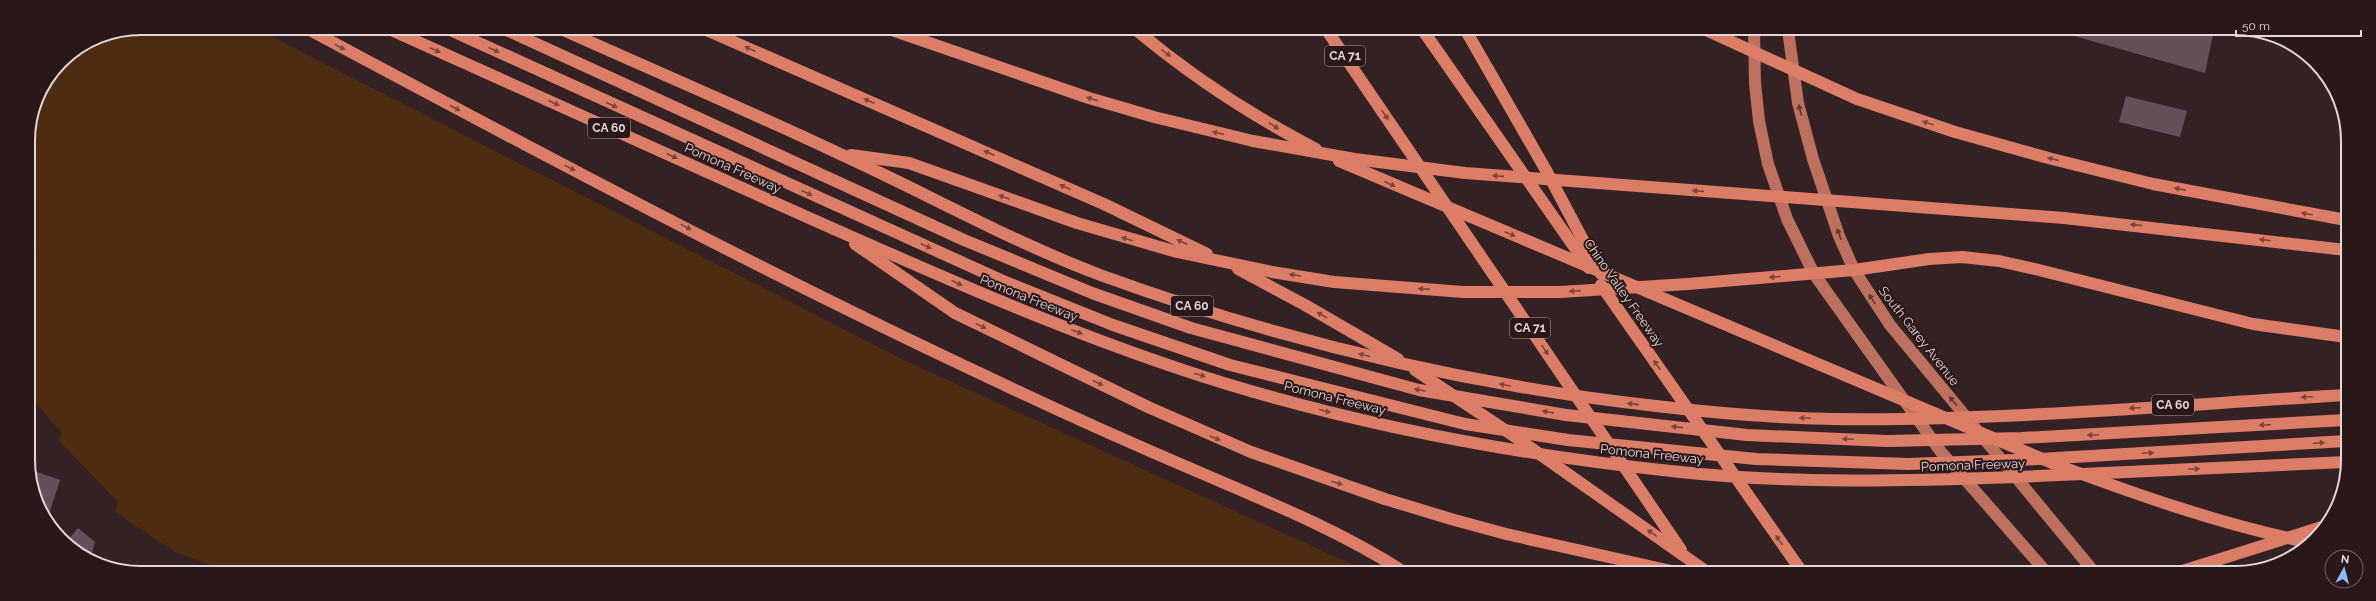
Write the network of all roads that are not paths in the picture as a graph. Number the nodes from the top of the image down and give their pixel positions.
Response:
1 (319, 35) edge
2 (403, 35) edge
3 (461, 35) edge
4 (517, 35) edge
5 (575, 35) edge
6 (718, 35) edge
7 (906, 35) edge
8 (1143, 35) edge
9 (1330, 35) edge
10 (1426, 35) edge
11 (1469, 35) edge
12 (1717, 35) edge
13 (1754, 35) edge
14 (1789, 35) edge
15 (840, 154) junction
16 (2341, 219) edge
17 (831, 228) junction
18 (2341, 249) edge
19 (1854, 270) junction
20 (1814, 274) junction
21 (1617, 308) junction
22 (2341, 336) edge
23 (2341, 395) edge
24 (2341, 420) edge
25 (2341, 441) edge
26 (2341, 462) edge
27 (2315, 529) edge
28 (2305, 540) edge
29 (1394, 566) edge
30 (1649, 566) edge
31 (1692, 566) edge
32 (1698, 566) edge
33 (1798, 566) edge
34 (2041, 566) edge
35 (2089, 566) edge
36 (2198, 566) edge

1 -> 29 highway
2 -> 17 highway, Pomona Freeway / CA 60
3 -> 25 highway
24 -> 4 highway
5 - 15 highway, CA 60
32 -> 6 highway
18 -> 7 highway
8 -> 28 highway
9 -> 31 highway, CA 71
10 - 21 highway, Chino Valley Freeway
11 - 21 highway
16 -> 12 highway
13 - 20 main road
19 -> 14 main road, South Garey Avenue
20 -> 15 highway
23 -> 15 highway, CA 60
17 -> 26 highway, Pomona Freeway / CA 60
17 -> 30 highway
19 - 20 highway
19 - 22 highway
35 -> 19 main road, South Garey Avenue
20 - 34 main road
33 -> 21 highway, Chino Valley Freeway
27 - 36 highway

